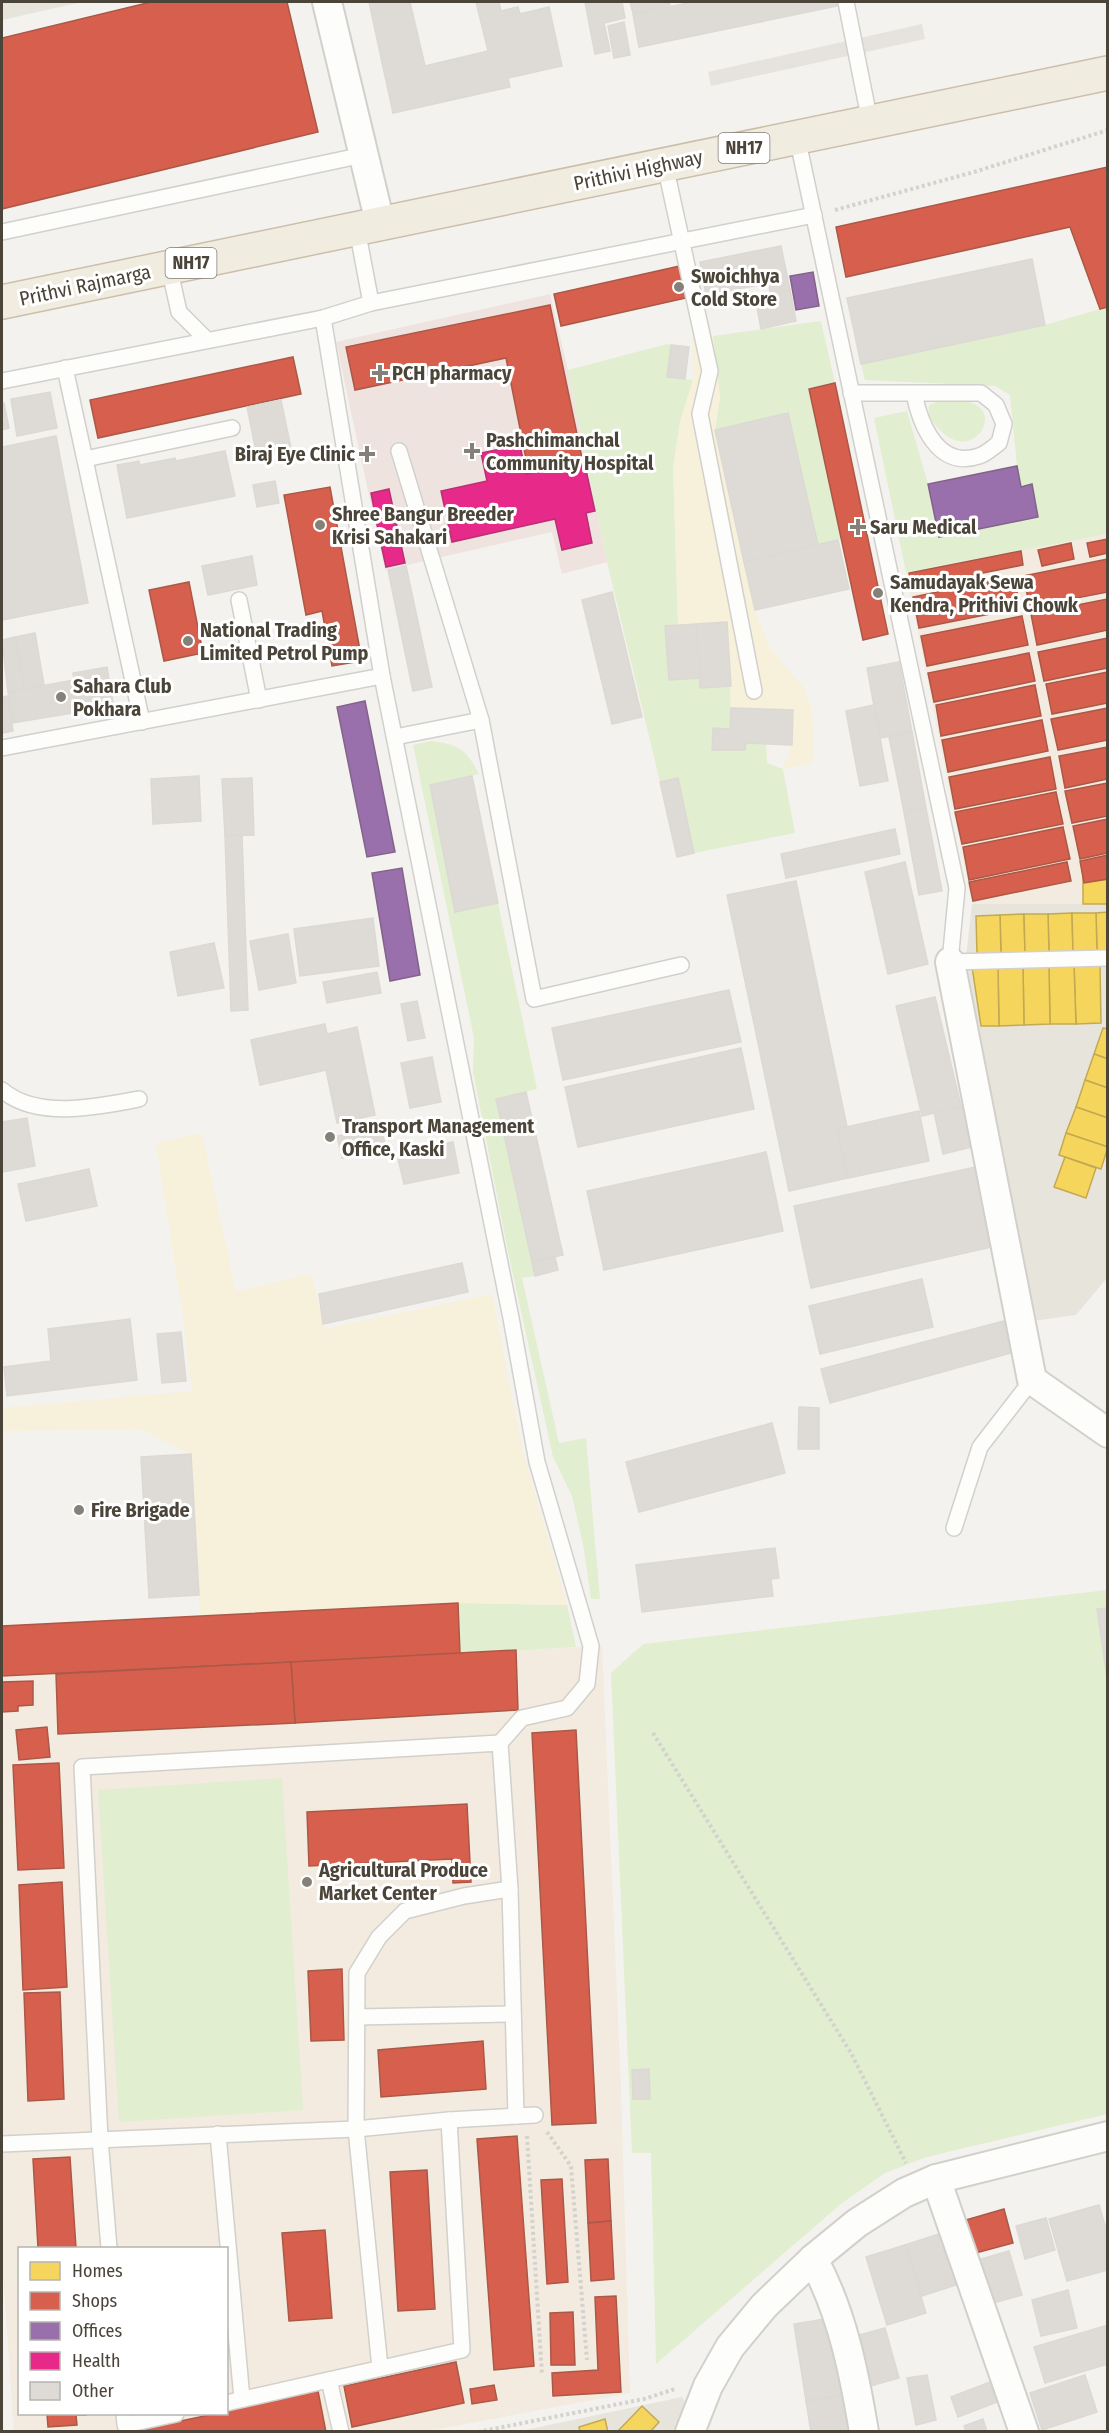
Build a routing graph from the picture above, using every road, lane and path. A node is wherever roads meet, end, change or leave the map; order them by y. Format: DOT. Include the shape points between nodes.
graph roads {
  1 [pos="327,2"];
  2 [pos="846,2"];
  3 [pos="1107,73"];
  4 [pos="870,122"];
  5 [pos="1107,130"];
  6 [pos="797,137"];
  7 [pos="363,155"];
  8 [pos="665,165"];
  9 [pos="814,215"];
  10 [pos="369,226"];
  11 [pos="2,232"];
  12 [pos="681,242"];
  13 [pos="169,267"];
  14 [pos="2,302"];
  15 [pos="371,303"];
  16 [pos="323,318"];
  17 [pos="206,339"];
  18 [pos="65,368"];
  19 [pos="2,381"];
  20 [pos="851,393"];
  21 [pos="914,393"];
  22 [pos="232,428"];
  23 [pos="399,452"];
  24 [pos="85,459"];
  25 [pos="239,600"];
  26 [pos="382,676"];
  27 [pos="754,691"];
  28 [pos="259,699"];
  29 [pos="481,720"];
  30 [pos="142,722"];
  31 [pos="395,737"];
  32 [pos="2,748"];
  33 [pos="1107,958"];
  34 [pos="950,962"];
  35 [pos="681,965"];
  36 [pos="2,1090"];
  37 [pos="139,1099"];
  38 [pos="1032,1380"];
  39 [pos="1107,1433"];
  40 [pos="954,1528"];
  41 [pos="653,1733"];
  42 [pos="500,1743"];
  43 [pos="510,1889"];
  44 [pos="513,2014"];
  45 [pos="357,2017"];
  46 [pos="526,2116"];
  47 [pos="449,2120"];
  48 [pos="356,2129"];
  49 [pos="218,2134"];
  50 [pos="1107,2136"];
  51 [pos="100,2139"];
  52 [pos="2,2144"];
  53 [pos="928,2183"];
  54 [pos="110,2247"];
  55 [pos="813,2259"];
  56 [pos="587,2360"];
  57 [pos="380,2368"];
  58 [pos="542,2375"];
  59 [pos="329,2380"];
  60 [pos="708,2386"];
  61 [pos="242,2399"];
  62 [pos="228,2402"];
  63 [pos="124,2415"];
  64 [pos="171,2415"];
  65 [pos="341,2432"];
  66 [pos="478,2432"];
  67 [pos="690,2432"];
  68 [pos="864,2432"];
  69 [pos="1024,2432"];
  1 -- 7 [label="street"];
  2 -- 4 [label="lane"];
  3 -- 4 [label="highway, Prithivi Highway / NH17"];
  4 -- 6 [label="highway, Prithivi Highway / NH17"];
  5 -- 9 [label="path" via="974,172"];
  6 -- 8 [label="highway, Prithivi Highway / NH17"];
  6 -- 9 [label="lane"];
  7 -- 10 [label="street"];
  7 -- 11 [label="lane"];
  8 -- 10 [label="highway, Prithivi Highway / NH17"];
  8 -- 12 [label="lane"];
  9 -- 12 [label="lane"];
  9 -- 20 [label="lane"];
  10 -- 13 [label="highway, Prithvi Rajmarga / NH17"];
  10 -- 15 [label="lane"];
  12 -- 15 [label="lane"];
  12 -- 27 [label="lane" via="710,370 700,414"];
  13 -- 14 [label="highway, Prithvi Rajmarga / NH17"];
  13 -- 17 [label="lane" via="178,312"];
  15 -- 16 [label="lane"];
  16 -- 17 [label="lane"];
  16 -- 26 [label="lane"];
  17 -- 18 [label="lane"];
  18 -- 19 [label="lane"];
  18 -- 24 [label="lane"];
  20 -- 21 [label="lane"];
  20 -- 34 [label="lane" via="957,888"];
  21 -- 21 [label="lane" via="981,393 996,405 1004,424 999,443 981,456 960,459 941,450 926,433"];
  22 -- 24 [label="lane"];
  23 -- 29 [label="lane"];
  24 -- 30 [label="lane"];
  25 -- 28 [label="lane"];
  26 -- 28 [label="lane"];
  26 -- 31 [label="lane"];
  28 -- 30 [label="lane"];
  29 -- 31 [label="lane"];
  29 -- 35 [label="lane" via="534,999"];
  30 -- 32 [label="lane"];
  31 -- 42 [label="lane" via="537,1462 591,1646 587,1684 567,1708 522,1718"];
  33 -- 34 [label="lane"];
  34 -- 38 [label="street"];
  36 -- 37 [label="lane" via="12,1098 38,1106 88,1109"];
  38 -- 39 [label="street"];
  38 -- 40 [label="lane" via="980,1447"];
  41 -- 53 [label="path"];
  42 -- 43 [label="lane"];
  42 -- 51 [label="lane" via="82,1767"];
  43 -- 44 [label="lane"];
  43 -- 45 [label="lane" via="405,1911 378,1937 357,1973"];
  44 -- 45 [label="lane"];
  44 -- 46 [label="lane"];
  45 -- 48 [label="lane"];
  46 -- 47 [label="lane"];
  46 -- 56 [label="path" via="571,2166"];
  46 -- 58 [label="path"];
  47 -- 48 [label="lane"];
  47 -- 57 [label="lane" via="462,2350"];
  48 -- 49 [label="lane"];
  48 -- 57 [label="lane"];
  49 -- 51 [label="lane"];
  49 -- 61 [label="lane"];
  50 -- 53 [label="street"];
  51 -- 52 [label="lane"];
  51 -- 54 [label="lane"];
  53 -- 55 [label="street" via="904,2193 857,2223"];
  53 -- 69 [label="street"];
  55 -- 60 [label="street" via="764,2306 730,2347"];
  55 -- 68 [label="street" via="827,2284 847,2343"];
  57 -- 59 [label="lane"];
  59 -- 61 [label="lane"];
  59 -- 65 [label="lane"];
  60 -- 66 [label="path" via="695,2383 644,2399"];
  60 -- 67 [label="street"];
  61 -- 62 [label="lane"];
  63 -- 64 [label="lane" via="125,2425"];
}
